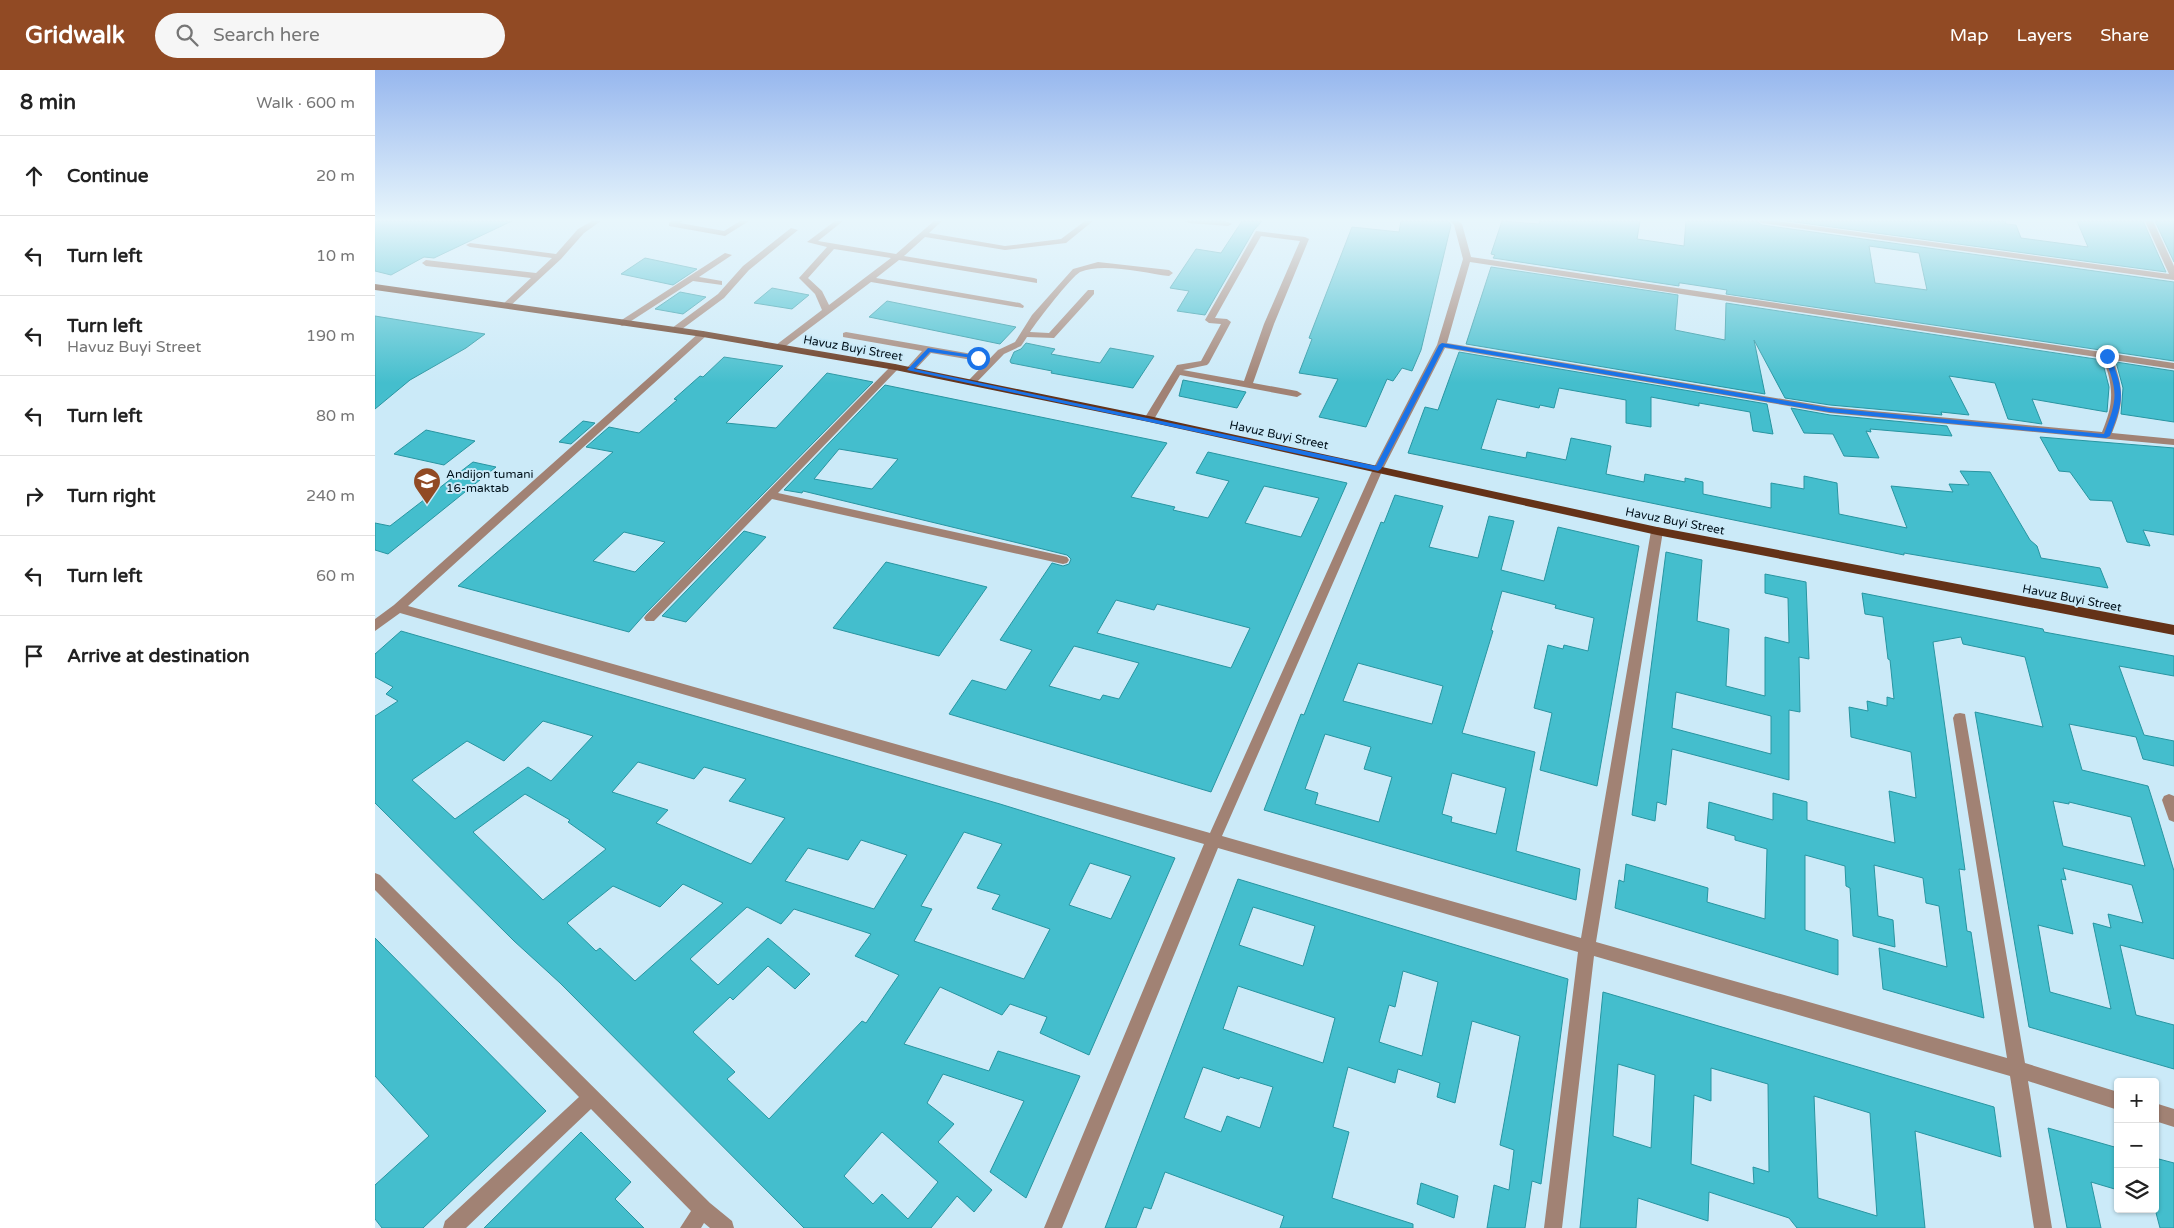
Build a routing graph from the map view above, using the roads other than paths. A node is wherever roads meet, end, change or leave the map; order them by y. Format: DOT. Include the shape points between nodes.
graph roads {
  1 [pos="530,275"];
  2 [pos="699,275"];
  3 [pos="740,275"];
  4 [pos="806,275"];
  5 [pos="874,275"];
  6 [pos="1000,275"];
  7 [pos="1073,275"];
  8 [pos="1235,275"];
  9 [pos="1290,275"];
  10 [pos="1462,275"];
  11 [pos="1573,275"];
  12 [pos="538,276"];
  13 [pos="693,279"];
  14 [pos="869,279"];
  15 [pos="1034,281"];
  16 [pos="719,283"];
  17 [pos="375,287"];
  18 [pos="1091,292"];
  19 [pos="505,306"];
  20 [pos="1020,306"];
  21 [pos="827,311"];
  22 [pos="622,323"];
  23 [pos="675,330"];
  24 [pos="703,334"];
  25 [pos="1025,334"];
  26 [pos="845,335"];
  27 [pos="1442,345"];
  28 [pos="779,348"];
  29 [pos="928,350"];
  30 [pos="2107,356"];
  31 [pos="978,358"];
  32 [pos="2174,366"];
  33 [pos="895,368"];
  34 [pos="910,370"];
  35 [pos="1177,372"];
  36 [pos="971,383"];
  37 [pos="1248,385"];
  38 [pos="1297,394"];
  39 [pos="1149,419"];
  40 [pos="2106,436"];
  41 [pos="2174,442"];
  42 [pos="1378,469"];
  43 [pos="770,495"];
  44 [pos="1657,531"];
  45 [pos="1063,560"];
  46 [pos="398,608"];
  47 [pos="649,618"];
  48 [pos="375,626"];
  49 [pos="2174,630"];
  50 [pos="1960,718"];
  51 [pos="2169,800"];
  52 [pos="2174,816"];
  53 [pos="1214,840"];
  54 [pos="375,880"];
  55 [pos="1587,946"];
  56 [pos="2019,1070"];
  57 [pos="591,1097"];
  58 [pos="2114,1099"];
  59 [pos="2159,1113"];
  60 [pos="2174,1118"];
  61 [pos="703,1210"];
  62 [pos="452,1228"];
  63 [pos="689,1228"];
  64 [pos="725,1228"];
  65 [pos="1053,1228"];
  66 [pos="1553,1228"];
  67 [pos="2043,1228"];
  1 -- 12 [label="street"];
  2 -- 13 [label="street"];
  3 -- 23 [label="street" via="721,296"];
  4 -- 21 [label="street" via="803,278 819,293"];
  5 -- 14 [label="street"];
  6 -- 15 [label="street"];
  7 -- 25 [label="street"];
  8 -- 35 [label="street" via="1209,320 1227,322 1204,363 1180,367"];
  9 -- 37 [label="street"];
  10 -- 27 [label="street"];
  11 -- 30 [label="street"];
  12 -- 19 [label="street"];
  13 -- 16 [label="street"];
  13 -- 22 [label="street"];
  14 -- 20 [label="street"];
  14 -- 21 [label="street"];
  17 -- 19 [label="main road, Havuz Buyi Street"];
  18 -- 25 [label="street" via="1051,336"];
  19 -- 22 [label="main road, Havuz Buyi Street"];
  21 -- 28 [label="street"];
  22 -- 23 [label="main road, Havuz Buyi Street"];
  23 -- 24 [label="main road, Havuz Buyi Street"];
  24 -- 28 [label="main road, Havuz Buyi Street"];
  24 -- 46 [label="street"];
  25 -- 36 [label="street" via="1018,344 1001,352"];
  26 -- 29 [label="street"];
  27 -- 40 [label="street" via="1829,410"];
  27 -- 42 [label="street"];
  28 -- 33 [label="main road, Havuz Buyi Street"];
  29 -- 31 [label="street"];
  29 -- 34 [label="street"];
  30 -- 32 [label="street"];
  30 -- 40 [label="street" via="2118,384 2117,408"];
  33 -- 34 [label="main road, Havuz Buyi Street"];
  33 -- 43 [label="street"];
  34 -- 36 [label="main road, Havuz Buyi Street"];
  35 -- 37 [label="street"];
  35 -- 39 [label="street"];
  36 -- 39 [label="main road, Havuz Buyi Street"];
  37 -- 38 [label="street"];
  39 -- 42 [label="main road, Havuz Buyi Street"];
  40 -- 41 [label="street"];
  42 -- 44 [label="main road, Havuz Buyi Street"];
  42 -- 53 [label="street"];
  43 -- 45 [label="street"];
  43 -- 47 [label="street"];
  44 -- 49 [label="main road, Havuz Buyi Street"];
  44 -- 55 [label="street"];
  46 -- 48 [label="street"];
  46 -- 53 [label="street"];
  50 -- 56 [label="street"];
  51 -- 52 [label="street"];
  53 -- 55 [label="street"];
  53 -- 65 [label="street"];
  54 -- 57 [label="street"];
  55 -- 56 [label="street"];
  55 -- 66 [label="street"];
  56 -- 58 [label="street"];
  56 -- 67 [label="street"];
  57 -- 61 [label="street"];
  57 -- 62 [label="street"];
  59 -- 60 [label="street"];
  61 -- 63 [label="street"];
  61 -- 64 [label="street"];
}
